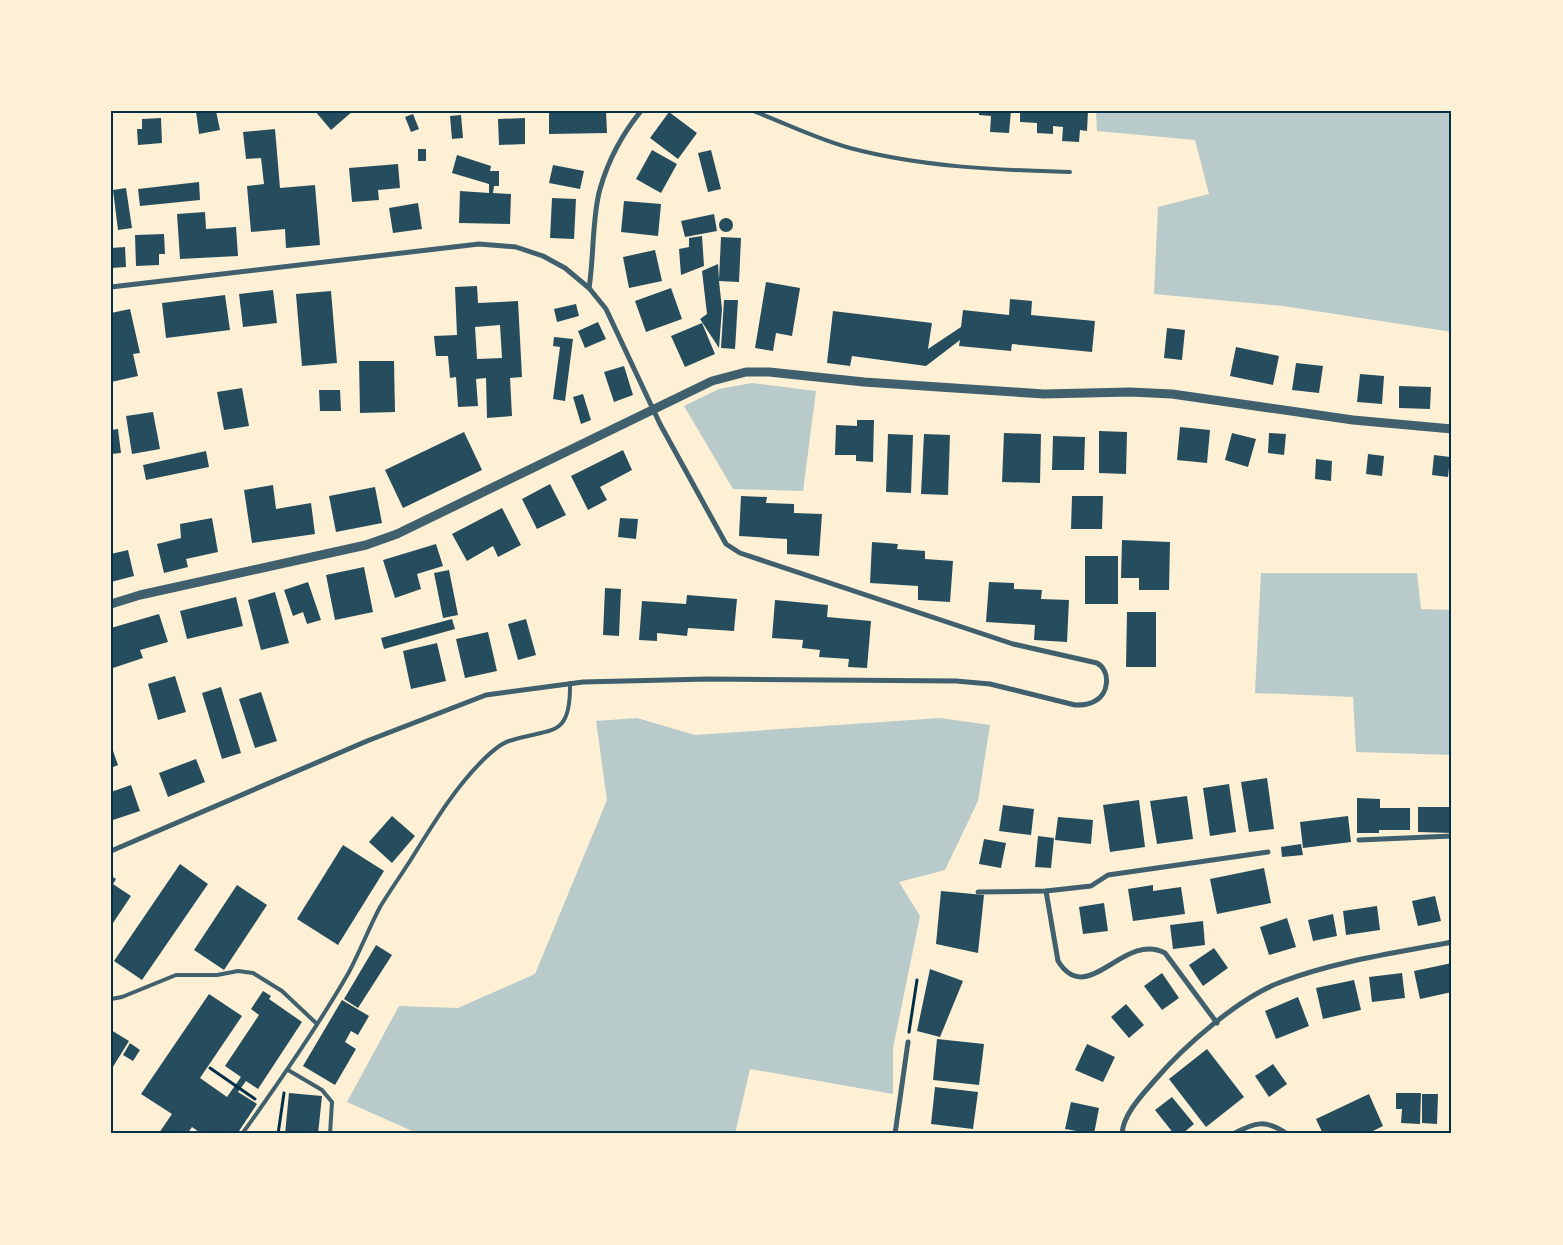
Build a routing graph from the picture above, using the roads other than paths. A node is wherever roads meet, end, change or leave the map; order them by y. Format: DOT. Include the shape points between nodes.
graph roads {
  1 [pos="641,111"];
  2 [pos="753,111"];
  3 [pos="1070,172"];
  4 [pos="111,287"];
  5 [pos="590,288"];
  6 [pos="654,410"];
  7 [pos="1452,429"];
  8 [pos="111,604"];
  9 [pos="570,683"];
  10 [pos="1452,836"];
  11 [pos="1359,840"];
  12 [pos="111,852"];
  13 [pos="1268,852"];
  14 [pos="1046,891"];
  15 [pos="978,892"];
  16 [pos="1452,942"];
  17 [pos="111,999"];
  18 [pos="1217,1023"];
  19 [pos="317,1024"];
  20 [pos="908,1042"];
  21 [pos="288,1070"];
  22 [pos="242,1134"];
  23 [pos="330,1134"];
  24 [pos="895,1134"];
  25 [pos="1122,1134"];
  26 [pos="1233,1134"];
  27 [pos="1287,1134"];
  1 -- 5 [label="street" via="630,125 600,189"];
  2 -- 3 [label="lane" via="849,148 919,163"];
  4 -- 5 [label="street" via="479,244 516,247 543,256"];
  5 -- 6 [label="street" via="606,309"];
  6 -- 7 [label="street" via="712,381 746,372 769,372 1044,394 1172,394 1354,420"];
  6 -- 8 [label="street" via="424,522 366,545"];
  6 -- 9 [label="street" via="720,535 740,554 1013,644 1097,663 1105,671 1105,689 1094,702 1075,705 990,684 956,681 708,679"];
  9 -- 12 [label="street" via="486,695 367,741"];
  9 -- 19 [label="lane" via="570,701 563,722 553,731 508,741 496,748 450,798 381,906 349,971"];
  10 -- 11 [label="street"];
  13 -- 14 [label="street" via="1108,875 1092,886"];
  14 -- 15 [label="street"];
  14 -- 18 [label="street" via="1058,961 1064,971 1080,978 1092,976 1134,951 1155,948 1164,953"];
  16 -- 18 [label="street" via="1332,965 1279,982"];
  17 -- 19 [label="lane" via="176,975 238,971 253,973 282,992"];
  18 -- 25 [label="street" via="1174,1058 1128,1115"];
  19 -- 21 [label="lane"];
  20 -- 24 [label="street"];
  21 -- 22 [label="lane"];
  21 -- 23 [label="lane" via="322,1090 332,1102"];
  26 -- 27 [label="street" via="1262,1123 1276,1125"];
}
